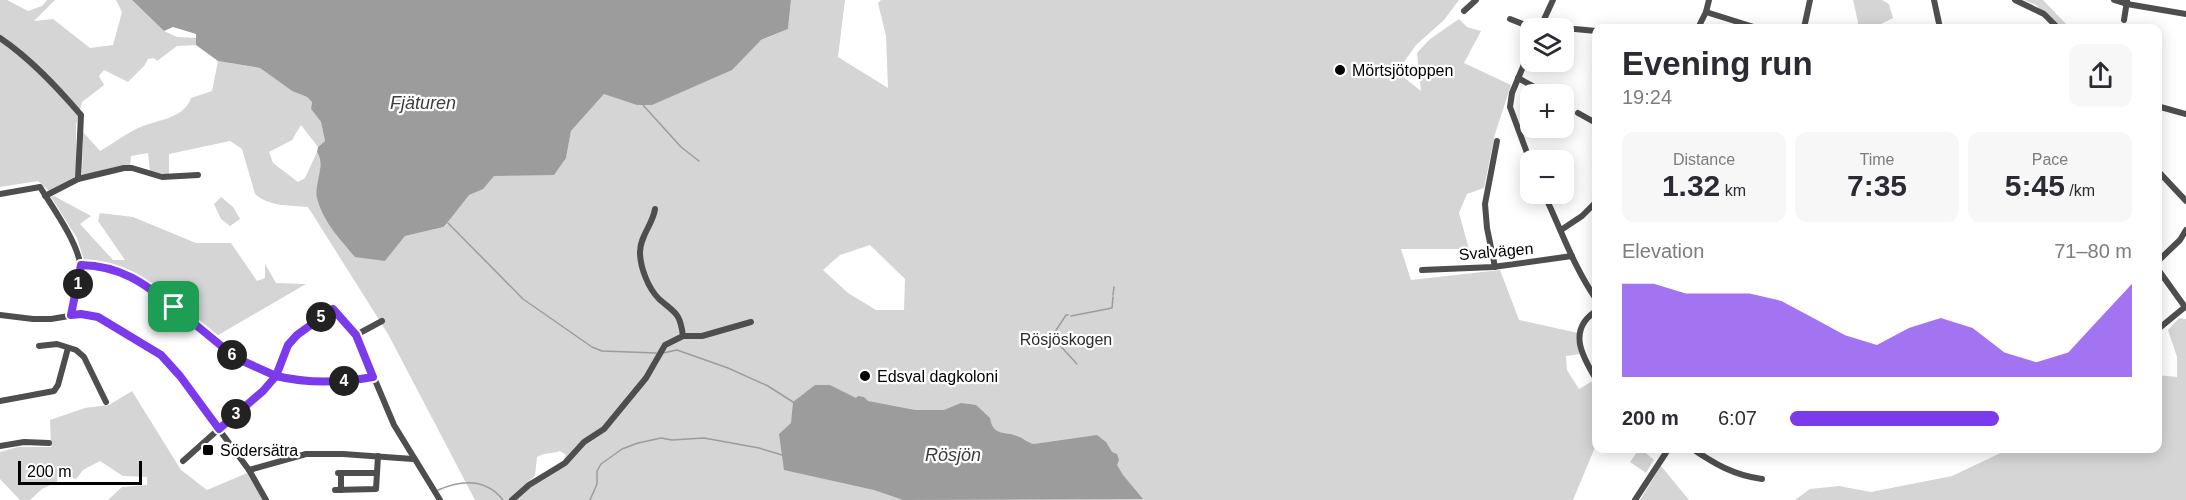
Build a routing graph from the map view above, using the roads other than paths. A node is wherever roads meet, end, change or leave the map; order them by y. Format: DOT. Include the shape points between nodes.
graph roads {
  1 [pos="1476,0"];
  2 [pos="1553,0"];
  3 [pos="1708,0"];
  4 [pos="1810,0"];
  5 [pos="1934,0"];
  6 [pos="2015,0"];
  7 [pos="2114,0"];
  8 [pos="2127,2"];
  9 [pos="1464,11"];
  10 [pos="1706,12"];
  11 [pos="2186,14"];
  12 [pos="1545,18"];
  13 [pos="1510,19"];
  14 [pos="2124,20"];
  15 [pos="1520,23"];
  16 [pos="1700,24"];
  17 [pos="1744,24"];
  18 [pos="1805,24"];
  19 [pos="1939,24"];
  20 [pos="2054,24"];
  21 [pos="1575,29"];
  22 [pos="1592,31"];
  23 [pos="0,38"];
  24 [pos="1521,72"];
  25 [pos="1518,78"];
  26 [pos="1529,84"];
  27 [pos="2162,107"];
  28 [pos="1578,113"];
  29 [pos="2186,114"];
  30 [pos="1592,121"];
  31 [pos="1497,141"];
  32 [pos="1526,150"];
  33 [pos="198,175"];
  34 [pos="2162,175"];
  35 [pos="78,179"];
  36 [pos="0,194"];
  37 [pos="45,196"];
  38 [pos="2186,201"];
  39 [pos="1549,204"];
  40 [pos="1592,206"];
  41 [pos="655,208"];
  42 [pos="1561,230"];
  43 [pos="2186,230"];
  44 [pos="1572,256"];
  45 [pos="2162,257"];
  46 [pos="81,265"];
  47 [pos="1495,267"];
  48 [pos="1422,270"];
  49 [pos="2162,275"];
  50 [pos="1592,293"];
  51 [pos="2186,307"];
  52 [pos="1592,314"];
  53 [pos="0,315"];
  54 [pos="71,315"];
  55 [pos="382,321"];
  56 [pos="751,322"];
  57 [pos="2162,326"];
  58 [pos="356,335"];
  59 [pos="683,336"];
  60 [pos="39,346"];
  61 [pos="68,348"];
  62 [pos="1592,373"];
  63 [pos="276,376"];
  64 [pos="373,377"];
  65 [pos="0,400"];
  66 [pos="106,402"];
  67 [pos="219,429"];
  68 [pos="50,443"];
  69 [pos="0,446"];
  70 [pos="1666,453"];
  71 [pos="1698,453"];
  72 [pos="378,456"];
  73 [pos="413,459"];
  74 [pos="183,461"];
  75 [pos="249,470"];
  76 [pos="377,473"];
  77 [pos="1762,479"];
  78 [pos="266,500"];
  79 [pos="440,500"];
  80 [pos="512,500"];
  81 [pos="1635,500"];
  1 -- 9 [label="street"];
  2 -- 12 [label="street"];
  3 -- 10 [label="street"];
  4 -- 18 [label="street"];
  5 -- 19 [label="street"];
  6 -- 20 [label="street" via="2044,14"];
  7 -- 8 [label="street"];
  8 -- 11 [label="street"];
  8 -- 14 [label="street"];
  10 -- 16 [label="street"];
  10 -- 17 [label="street"];
  13 -- 15 [label="street"];
  21 -- 22 [label="street"];
  23 -- 35 [label="street" via="54,84 81,115"];
  24 -- 25 [label="street"];
  25 -- 26 [label="street"];
  25 -- 32 [label="street" via="1510,106"];
  27 -- 29 [label="street"];
  28 -- 30 [label="street"];
  31 -- 47 [label="street" via="1485,204"];
  33 -- 35 [label="street" via="162,177 124,168"];
  34 -- 38 [label="street"];
  35 -- 37 [label="street"];
  36 -- 37 [label="street" via="40,187"];
  37 -- 46 [label="street" via="73,243"];
  39 -- 42 [label="street"];
  40 -- 42 [label="street"];
  41 -- 59 [label="street" via="641,244 643,268 658,297 675,310"];
  42 -- 44 [label="street"];
  43 -- 45 [label="street"];
  44 -- 47 [label="street, Svalvägen"];
  44 -- 50 [label="street"];
  46 -- 54 [label="street"];
  46 -- 63 [label="street" via="102,266 130,276 236,358"];
  47 -- 48 [label="street, Svalvägen"];
  49 -- 51 [label="street"];
  51 -- 57 [label="street"];
  52 -- 62 [label="street" via="1581,326 1579,343"];
  53 -- 54 [label="street" via="33,319"];
  54 -- 67 [label="street" via="98,317 161,355"];
  55 -- 58 [label="street"];
  56 -- 59 [label="street" via="702,336"];
  58 -- 63 [label="street" via="333,309 288,345"];
  58 -- 64 [label="street"];
  59 -- 80 [label="street" via="662,347 645,378 604,429 584,442 565,463 528,485"];
  60 -- 61 [label="street" via="57,344"];
  61 -- 65 [label="street" via="54,392"];
  61 -- 66 [label="street" via="84,357"];
  63 -- 64 [label="street" via="320,383"];
  63 -- 67 [label="street"];
  64 -- 73 [label="street"];
  67 -- 74 [label="street"];
  67 -- 75 [label="street"];
  68 -- 69 [label="street"];
  70 -- 81 [label="street"];
  71 -- 77 [label="street" via="1741,477"];
  72 -- 73 [label="street"];
  72 -- 75 [label="street" via="306,454"];
  72 -- 76 [label="street"];
  73 -- 79 [label="street"];
  75 -- 78 [label="street"];
  76 -- 76 [label="street" via="376,489 338,490 339,473"];
}
